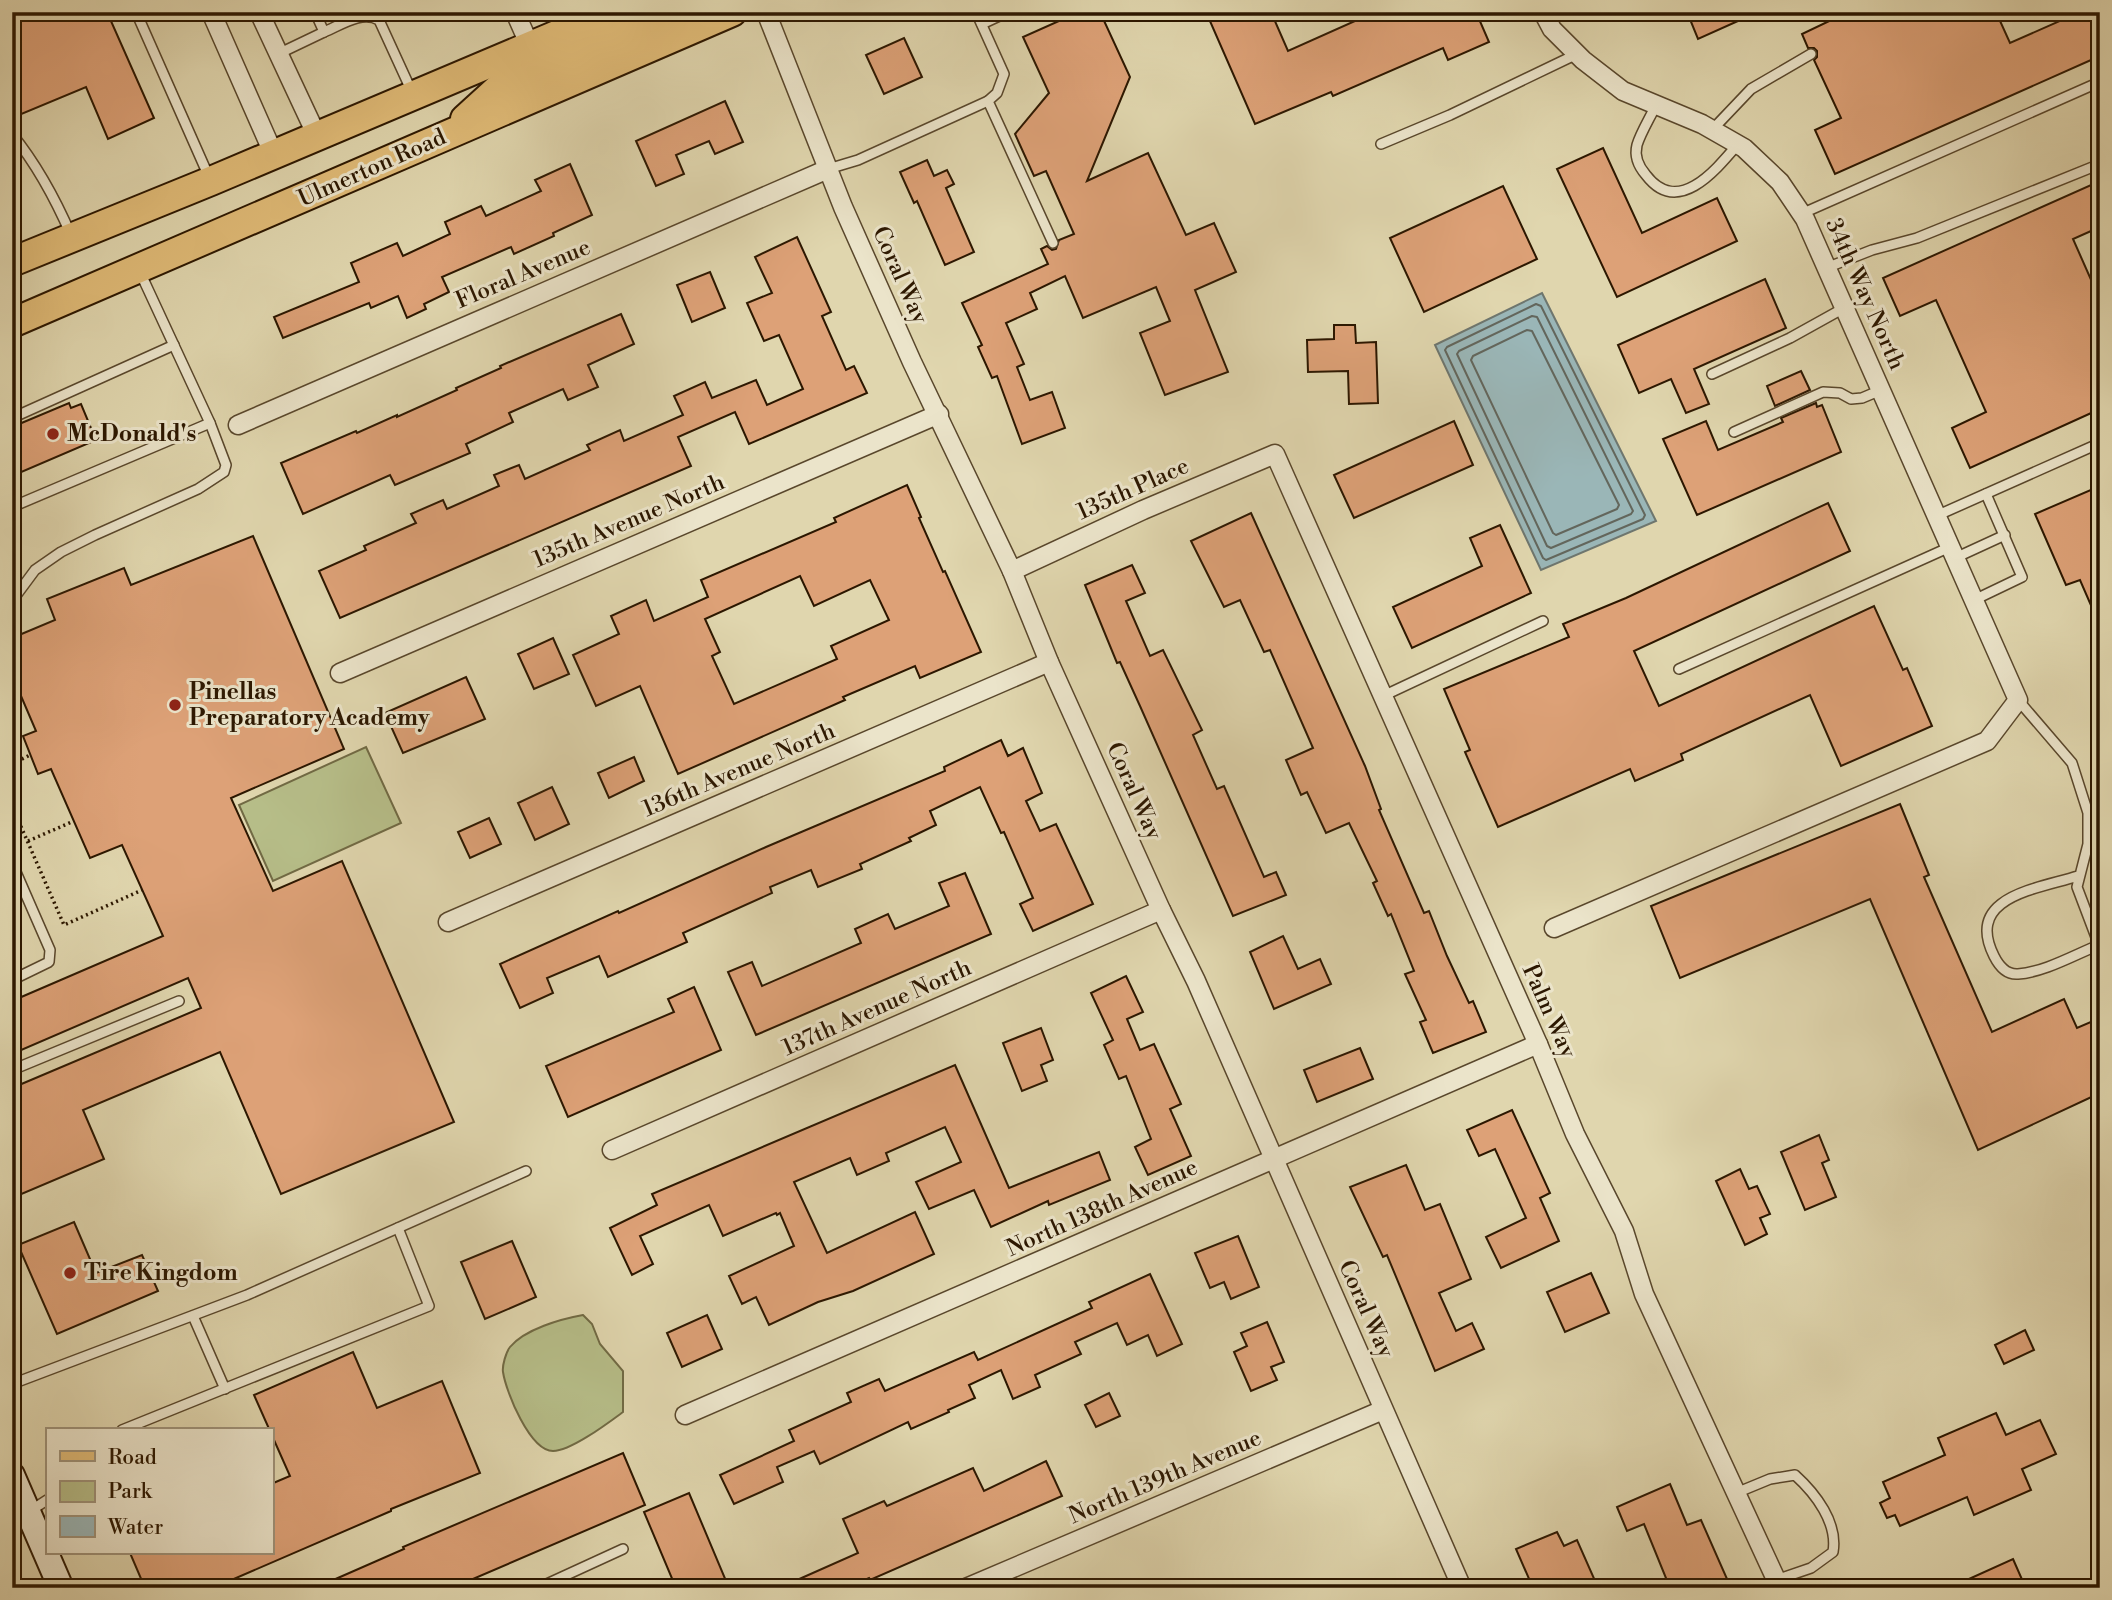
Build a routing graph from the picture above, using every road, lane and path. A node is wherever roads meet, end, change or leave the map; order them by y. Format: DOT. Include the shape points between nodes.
graph roads {
  1 [pos="136,12"];
  2 [pos="211,12"];
  3 [pos="259,12"];
  4 [pos="315,12"];
  5 [pos="515,12"];
  6 [pos="611,12"];
  7 [pos="672,12"];
  8 [pos="732,12"];
  9 [pos="766,12"];
  10 [pos="976,12"];
  11 [pos="1008,12"];
  12 [pos="1543,12"];
  13 [pos="982,24"];
  14 [pos="324,32"];
  15 [pos="530,46"];
  16 [pos="278,54"];
  17 [pos="1577,54"];
  18 [pos="1811,54"];
  19 [pos="2095,84"];
  20 [pos="414,96"];
  21 [pos="988,101"];
  22 [pos="1656,105"];
  23 [pos="1713,130"];
  24 [pos="12,134"];
  25 [pos="447,135"];
  26 [pos="317,136"];
  27 [pos="1381,144"];
  28 [pos="1738,144"];
  29 [pos="274,155"];
  30 [pos="2100,164"];
  31 [pos="828,169"];
  32 [pos="211,181"];
  33 [pos="1801,214"];
  34 [pos="72,237"];
  35 [pos="1052,243"];
  36 [pos="12,262"];
  37 [pos="139,268"];
  38 [pos="1826,268"];
  39 [pos="1844,308"];
  40 [pos="12,323"];
  41 [pos="174,345"];
  42 [pos="1712,374"];
  43 [pos="1881,390"];
  44 [pos="939,414"];
  45 [pos="12,418"];
  46 [pos="209,423"];
  47 [pos="238,425"];
  48 [pos="1734,432"];
  49 [pos="2100,443"];
  50 [pos="1275,454"];
  51 [pos="1986,494"];
  52 [pos="12,507"];
  53 [pos="1936,516"];
  54 [pos="2005,535"];
  55 [pos="1952,552"];
  56 [pos="1012,571"];
  57 [pos="1974,600"];
  58 [pos="12,601"];
  59 [pos="1544,621"];
  60 [pos="1049,662"];
  61 [pos="1679,669"];
  62 [pos="340,673"];
  63 [pos="1383,696"];
  64 [pos="2018,700"];
  65 [pos="30,755"];
  66 [pos="12,764"];
  67 [pos="12,806"];
  68 [pos="74,821"];
  69 [pos="28,841"];
  70 [pos="12,863"];
  71 [pos="2078,876"];
  72 [pos="142,890"];
  73 [pos="1161,910"];
  74 [pos="449,922"];
  75 [pos="1554,928"];
  76 [pos="12,980"];
  77 [pos="179,1001"];
  78 [pos="1538,1044"];
  79 [pos="12,1070"];
  80 [pos="612,1150"];
  81 [pos="1275,1159"];
  82 [pos="526,1171"];
  83 [pos="398,1228"];
  84 [pos="12,1309"];
  85 [pos="192,1316"];
  86 [pos="12,1323"];
  87 [pos="12,1384"];
  88 [pos="225,1389"];
  89 [pos="1383,1410"];
  90 [pos="685,1415"];
  91 [pos="127,1428"];
  92 [pos="12,1475"];
  93 [pos="1737,1493"];
  94 [pos="38,1506"];
  95 [pos="46,1535"];
  96 [pos="624,1549"];
  97 [pos="51,1554"];
  98 [pos="1778,1584"];
  99 [pos="61,1588"];
  100 [pos="538,1588"];
  101 [pos="966,1588"];
  102 [pos="1462,1588"];
  1 -- 32 [label="lane"];
  2 -- 29 [label="street"];
  3 -- 16 [label="street"];
  4 -- 14 [label="lane"];
  5 -- 15 [label="street"];
  6 -- 15 [label="main road"];
  7 -- 25 [label="main road" via="499,88"];
  8 -- 25 [label="main road, Ulmerton Road"];
  9 -- 31 [label="street, Coral Way"];
  10 -- 13 [label="lane"];
  11 -- 13 [label="lane"];
  12 -- 17 [label="street, 34th Way North" via="1552,29"];
  13 -- 21 [label="lane" via="1004,74 997,93"];
  14 -- 16 [label="lane"];
  14 -- 20 [label="lane" via="363,16 379,20"];
  15 -- 20 [label="main road"];
  16 -- 26 [label="street"];
  17 -- 22 [label="street, 34th Way North" via="1623,91"];
  17 -- 27 [label="lane"];
  18 -- 23 [label="lane" via="1751,89"];
  19 -- 33 [label="lane"];
  20 -- 26 [label="main road"];
  21 -- 31 [label="lane"];
  21 -- 35 [label="lane"];
  22 -- 23 [label="street, 34th Way North"];
  22 -- 28 [label="lane" via="1637,144 1636,157 1648,179 1659,187 1671,192 1700,183"];
  23 -- 28 [label="street, 34th Way North"];
  24 -- 34 [label="lane" via="55,197"];
  25 -- 37 [label="main road, Ulmerton Road"];
  26 -- 29 [label="main road"];
  28 -- 33 [label="street, 34th Way North" via="1780,182"];
  29 -- 32 [label="main road"];
  30 -- 38 [label="lane" via="1917,239"];
  31 -- 44 [label="street, Coral Way"];
  31 -- 47 [label="street, Floral Avenue"];
  32 -- 34 [label="main road"];
  33 -- 38 [label="street, 34th Way North"];
  34 -- 36 [label="main road"];
  37 -- 40 [label="main road, Ulmerton Road"];
  37 -- 41 [label="lane"];
  38 -- 39 [label="street, 34th Way North"];
  39 -- 42 [label="lane"];
  39 -- 43 [label="street, 34th Way North"];
  41 -- 45 [label="lane"];
  41 -- 46 [label="lane"];
  43 -- 48 [label="lane" via="1850,399 1823,392"];
  43 -- 53 [label="street, 34th Way North"];
  44 -- 56 [label="street, Coral Way"];
  44 -- 62 [label="street, 135th Avenue North"];
  46 -- 52 [label="lane"];
  46 -- 58 [label="lane" via="226,465 224,472 198,489 61,552 35,570"];
  49 -- 51 [label="lane"];
  50 -- 56 [label="street, 135th Place"];
  50 -- 63 [label="street, Palm Way"];
  51 -- 53 [label="lane"];
  51 -- 54 [label="lane"];
  53 -- 55 [label="street, 34th Way North"];
  54 -- 55 [label="lane"];
  54 -- 57 [label="lane" via="2022,578"];
  55 -- 57 [label="street, 34th Way North"];
  55 -- 61 [label="lane"];
  56 -- 60 [label="street, Coral Way"];
  57 -- 64 [label="street, 34th Way North"];
  59 -- 63 [label="lane"];
  60 -- 73 [label="street, Coral Way"];
  60 -- 74 [label="street, 136th Avenue North"];
  63 -- 78 [label="street, Palm Way"];
  64 -- 71 [label="lane" via="2072,763 2088,813 2088,844"];
  64 -- 75 [label="street" via="1987,741"];
  65 -- 66 [label="path"];
  67 -- 69 [label="path"];
  68 -- 69 [label="path"];
  69 -- 72 [label="path" via="64,925"];
  70 -- 76 [label="lane" via="50,950 49,962"];
  71 -- 71 [label="lane" via="2077,887 2099,945 2015,975 2002,969 1992,953 1987,929 1991,911 2004,900"];
  73 -- 80 [label="street, 137th Avenue North"];
  73 -- 81 [label="street, Coral Way"];
  77 -- 79 [label="lane"];
  78 -- 81 [label="street, North 138th Avenue"];
  78 -- 93 [label="street, Palm Way" via="1575,1134 1624,1231 1644,1294"];
  81 -- 89 [label="street, Coral Way"];
  81 -- 90 [label="street, North 138th Avenue"];
  82 -- 83 [label="lane"];
  83 -- 85 [label="lane"];
  83 -- 88 [label="lane" via="429,1306"];
  84 -- 86 [label="lane"];
  85 -- 87 [label="lane"];
  85 -- 88 [label="lane"];
  88 -- 91 [label="lane"];
  89 -- 101 [label="street, North 139th Avenue"];
  89 -- 102 [label="street, Coral Way"];
  92 -- 94 [label="main road"];
  93 -- 98 [label="street, Palm Way"];
  93 -- 98 [label="lane" via="1770,1479 1795,1475 1814,1493 1825,1515 1835,1538 1833,1552 1811,1569"];
  94 -- 95 [label="main road"];
  96 -- 100 [label="lane"];
  97 -- 99 [label="main road"];
}
